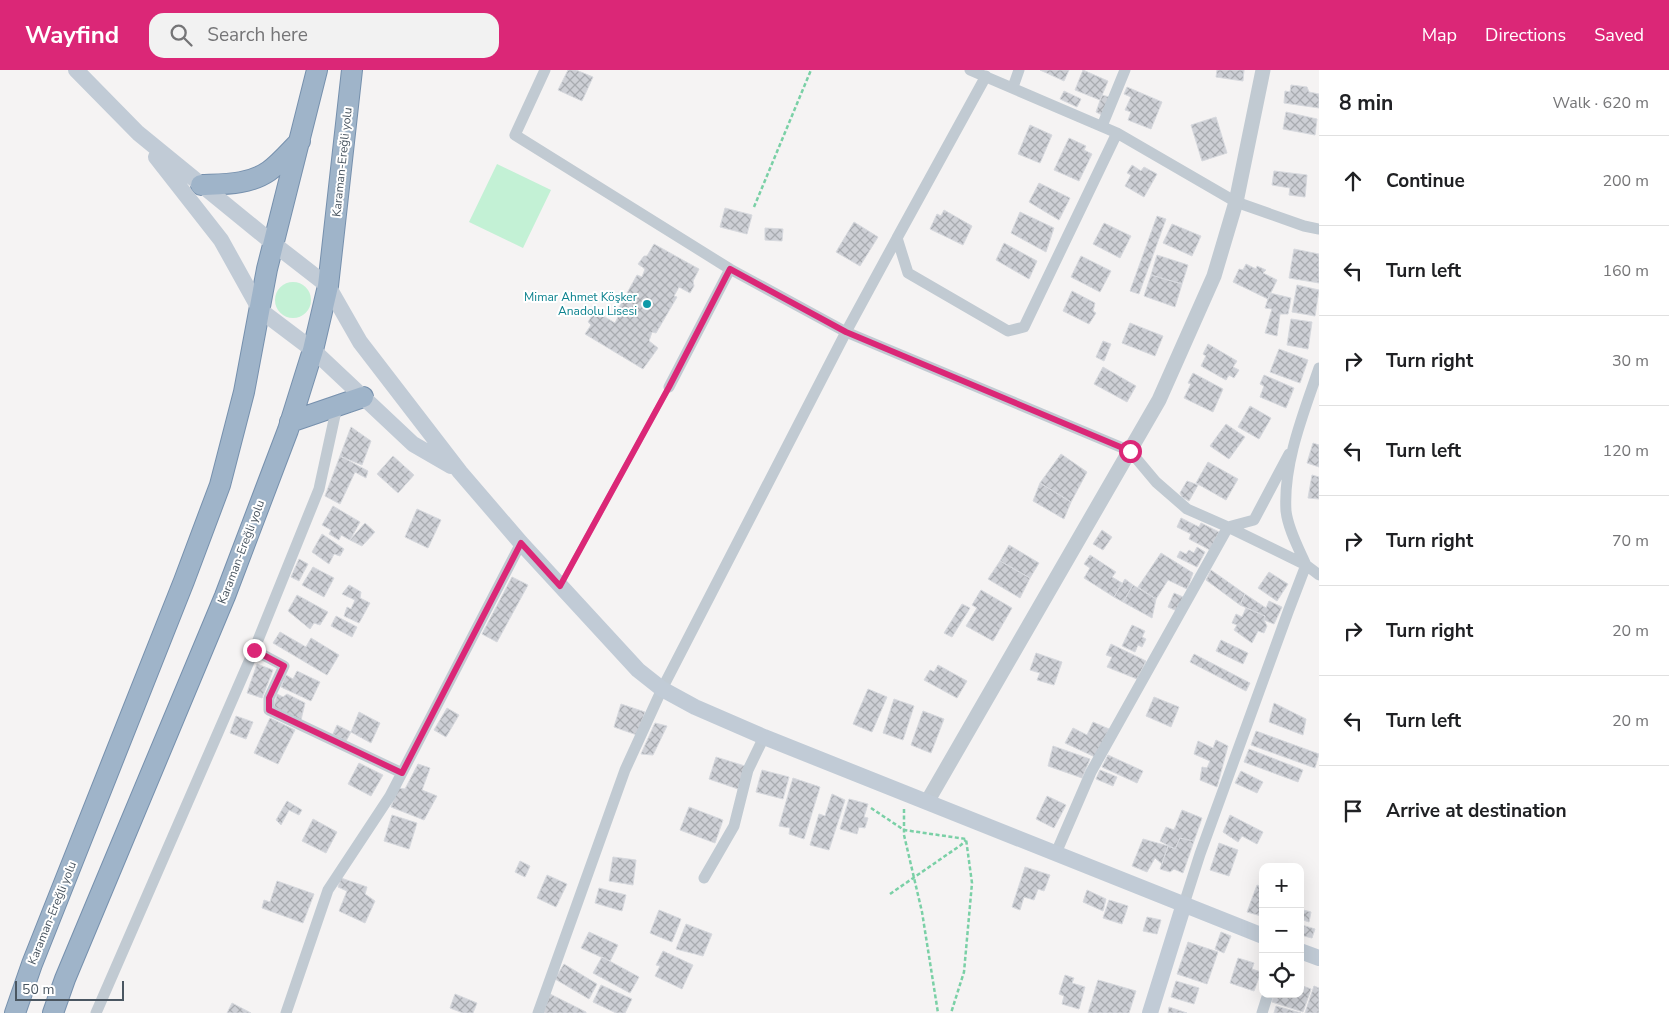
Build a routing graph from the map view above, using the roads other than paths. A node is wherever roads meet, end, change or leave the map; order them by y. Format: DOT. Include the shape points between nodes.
graph roads {
  1 [pos="76,70"];
  2 [pos="317,70"];
  3 [pos="352,70"];
  4 [pos="544,70"];
  5 [pos="970,70"];
  6 [pos="1019,70"];
  7 [pos="1125,70"];
  8 [pos="1263,70"];
  9 [pos="986,76"];
  10 [pos="1013,87"];
  11 [pos="1102,126"];
  12 [pos="138,133"];
  13 [pos="1117,133"];
  14 [pos="300,141"];
  15 [pos="201,185"];
  16 [pos="1236,202"];
  17 [pos="1319,228"];
  18 [pos="897,238"];
  19 [pos="274,244"];
  20 [pos="730,269"];
  21 [pos="328,286"];
  22 [pos="260,310"];
  23 [pos="846,332"];
  24 [pos="314,350"];
  25 [pos="1319,368"];
  26 [pos="669,387"];
  27 [pos="363,397"];
  28 [pos="338,406"];
  29 [pos="290,422"];
  30 [pos="1293,447"];
  31 [pos="1130,451"];
  32 [pos="460,472"];
  33 [pos="1228,527"];
  34 [pos="521,543"];
  35 [pos="1306,565"];
  36 [pos="1319,575"];
  37 [pos="560,586"];
  38 [pos="254,650"];
  39 [pos="662,689"];
  40 [pos="764,737"];
  41 [pos="402,773"];
  42 [pos="928,802"];
  43 [pos="1056,853"];
  44 [pos="704,878"];
  45 [pos="1184,904"];
  46 [pos="1259,934"];
  47 [pos="1304,952"];
  48 [pos="1319,958"];
  49 [pos="1267,998"];
  50 [pos="15,1013"];
  51 [pos="53,1013"];
  52 [pos="96,1013"];
  53 [pos="286,1013"];
  54 [pos="538,1013"];
  55 [pos="1150,1013"];
  56 [pos="1262,1013"];
  1 -- 12 [label="main road"];
  2 -- 14 [label="highway, Karaman-Ereğli yolu"];
  3 -- 21 [label="highway, Karaman-Ereğli yolu"];
  4 -- 20 [label="street" via="515,135"];
  5 -- 9 [label="street"];
  6 -- 10 [label="street"];
  7 -- 11 [label="street"];
  8 -- 16 [label="street"];
  9 -- 10 [label="street"];
  9 -- 18 [label="street"];
  10 -- 11 [label="street"];
  11 -- 13 [label="street"];
  12 -- 15 [label="main road"];
  12 -- 22 [label="main road" via="221,240"];
  13 -- 16 [label="street"];
  13 -- 18 [label="street" via="1024,327 1008,331 908,273"];
  14 -- 15 [label="highway" via="269,171 254,179 233,184"];
  14 -- 19 [label="highway, Karaman-Ereğli yolu"];
  15 -- 19 [label="main road"];
  16 -- 17 [label="street" via="1304,226"];
  16 -- 31 [label="street" via="1214,276 1159,400"];
  18 -- 23 [label="street"];
  19 -- 21 [label="main road"];
  19 -- 22 [label="highway, Karaman-Ereğli yolu"];
  20 -- 23 [label="street"];
  20 -- 26 [label="street"];
  21 -- 24 [label="highway, Karaman-Ereğli yolu"];
  21 -- 32 [label="main road" via="360,342"];
  22 -- 24 [label="main road"];
  22 -- 50 [label="highway, Karaman-Ereğli yolu" via="244,392 220,485"];
  23 -- 31 [label="street"];
  23 -- 39 [label="street"];
  24 -- 27 [label="main road"];
  24 -- 29 [label="highway, Karaman-Ereğli yolu"];
  25 -- 30 [label="street"];
  26 -- 37 [label="lane"];
  27 -- 28 [label="highway"];
  27 -- 32 [label="main road" via="413,444"];
  28 -- 29 [label="highway"];
  28 -- 38 [label="street" via="319,489"];
  29 -- 51 [label="highway, Karaman-Ereğli yolu" via="225,596 68,970"];
  30 -- 33 [label="street" via="1254,520"];
  30 -- 35 [label="street" via="1286,512"];
  31 -- 33 [label="street" via="1156,482 1188,509"];
  31 -- 42 [label="street"];
  32 -- 34 [label="main road"];
  33 -- 35 [label="street"];
  33 -- 43 [label="street" via="1092,772"];
  34 -- 37 [label="main road"];
  34 -- 41 [label="street"];
  35 -- 36 [label="street"];
  35 -- 45 [label="street"];
  37 -- 39 [label="main road" via="638,670"];
  38 -- 41 [label="street" via="284,666 269,698 269,710"];
  38 -- 52 [label="street"];
  39 -- 40 [label="main road"];
  39 -- 54 [label="street" via="625,770"];
  40 -- 42 [label="main road"];
  40 -- 44 [label="street" via="748,770 734,826"];
  41 -- 53 [label="street" via="328,890"];
  42 -- 43 [label="main road"];
  43 -- 45 [label="main road"];
  45 -- 46 [label="main road"];
  45 -- 55 [label="main road"];
  47 -- 48 [label="main road"];
  49 -- 56 [label="street"];
}
